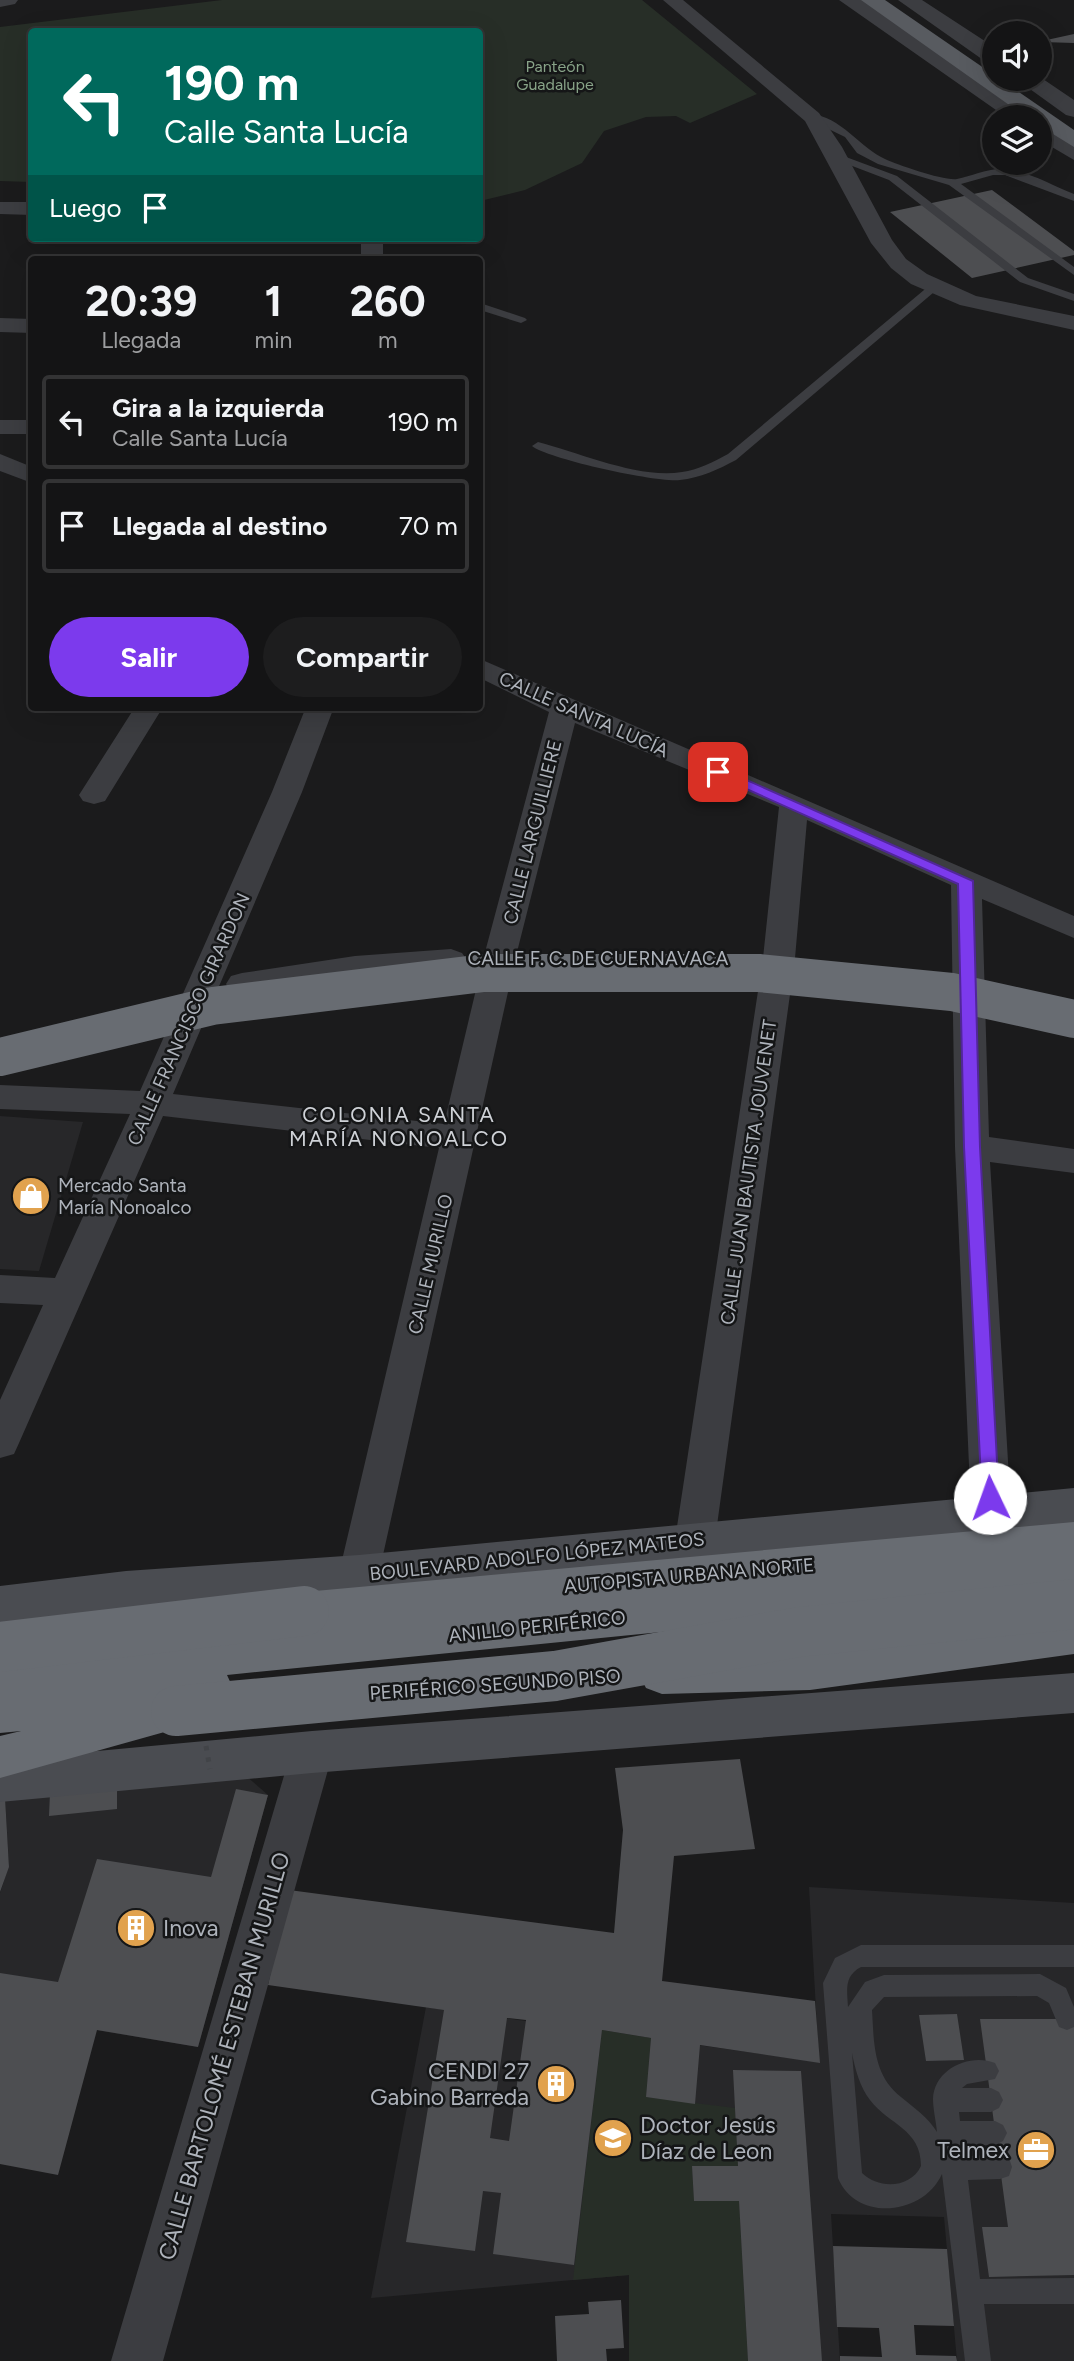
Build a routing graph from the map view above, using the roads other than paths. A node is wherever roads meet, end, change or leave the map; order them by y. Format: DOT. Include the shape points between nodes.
graph roads {
  1 [pos="8,0"];
  2 [pos="671,0"];
  3 [pos="849,0"];
  4 [pos="871,0"];
  5 [pos="889,0"];
  6 [pos="908,0"];
  7 [pos="0,1"];
  8 [pos="982,49"];
  9 [pos="982,65"];
  10 [pos="982,67"];
  11 [pos="1016,91"];
  12 [pos="1023,91"];
  13 [pos="1045,91"];
  14 [pos="1003,105"];
  15 [pos="1074,110"];
  16 [pos="812,117"];
  17 [pos="1074,121"];
  18 [pos="1052,138"];
  19 [pos="1074,140"];
  20 [pos="1074,153"];
  21 [pos="838,157"];
  22 [pos="953,183"];
  23 [pos="1074,198"];
  24 [pos="0,208"];
  25 [pos="28,209"];
  26 [pos="1074,272"];
  27 [pos="934,287"];
  28 [pos="1074,299"];
  29 [pos="483,307"];
  30 [pos="521,320"];
  31 [pos="1074,323"];
  32 [pos="0,326"];
  33 [pos="28,326"];
  34 [pos="0,427"];
  35 [pos="28,427"];
  36 [pos="538,446"];
  37 [pos="1,464"];
  38 [pos="28,474"];
  39 [pos="483,668"];
  40 [pos="564,708"];
  41 [pos="146,711"];
  42 [pos="318,711"];
  43 [pos="94,795"];
  44 [pos="794,803"];
  45 [pos="965,881"];
  46 [pos="1074,928"];
  47 [pos="500,956"];
  48 [pos="779,958"];
  49 [pos="968,978"];
  50 [pos="202,991"];
  51 [pos="1074,1001"];
  52 [pos="1074,1019"];
  53 [pos="0,1040"];
  54 [pos="0,1057"];
  55 [pos="0,1097"];
  56 [pos="150,1103"];
  57 [pos="459,1138"];
  58 [pos="972,1147"];
  59 [pos="1074,1161"];
  60 [pos="0,1290"];
  61 [pos="69,1292"];
  62 [pos="0,1443"];
  63 [pos="1074,1506"];
  64 [pos="991,1511"];
  65 [pos="1074,1540"];
  66 [pos="695,1541"];
  67 [pos="359,1573"];
  68 [pos="1074,1573"];
  69 [pos="1074,1604"];
  70 [pos="0,1605"];
  71 [pos="1074,1626"];
  72 [pos="1074,1635"];
  73 [pos="0,1647"];
  74 [pos="555,1676"];
  75 [pos="0,1678"];
  76 [pos="1074,1693"];
  77 [pos="176,1711"];
  78 [pos="0,1713"];
  79 [pos="0,1732"];
  80 [pos="312,1752"];
  81 [pos="0,1757"];
  82 [pos="0,1781"];
  83 [pos="1074,1956"];
  84 [pos="1067,2019"];
  85 [pos="987,2071"];
  86 [pos="945,2100"];
  87 [pos="991,2100"];
  88 [pos="949,2133"];
  89 [pos="995,2133"];
  90 [pos="1000,2167"];
  91 [pos="953,2168"];
  92 [pos="1074,2291"];
  93 [pos="969,2292"];
  94 [pos="137,2361"];
  95 [pos="978,2361"];
  1 -- 7 [label="street"];
  2 -- 16 [label="street"];
  3 -- 14 [label="street"];
  4 -- 10 [label="main road"];
  5 -- 9 [label="main road"];
  6 -- 8 [label="street"];
  11 -- 19 [label="main road"];
  12 -- 17 [label="main road"];
  13 -- 15 [label="street"];
  16 -- 21 [label="street"];
  16 -- 22 [label="lane" via="849,135 869,157"];
  18 -- 20 [label="street"];
  21 -- 27 [label="street" via="896,261"];
  21 -- 28 [label="lane" via="893,177 1024,281"];
  22 -- 23 [label="lane" via="1006,172"];
  22 -- 26 [label="lane"];
  24 -- 25 [label="street"];
  27 -- 31 [label="street"];
  27 -- 36 [label="lane" via="732,457 708,469 673,477"];
  29 -- 30 [label="lane"];
  32 -- 33 [label="street"];
  34 -- 35 [label="street"];
  37 -- 38 [label="street"];
  39 -- 40 [label="street, CALLE SANTA LUCÍA"];
  40 -- 44 [label="street, CALLE SANTA LUCÍA"];
  40 -- 47 [label="street, CALLE LARGUILLIERE"];
  41 -- 43 [label="street"];
  42 -- 50 [label="street, CALLE FRANCISCO GIRARDON"];
  44 -- 45 [label="street, CALLE SANTA LUCÍA"];
  44 -- 48 [label="street, CALLE JUAN BAUTISTA JOUVENET"];
  45 -- 46 [label="street, CALLE SANTA LUCÍA"];
  45 -- 49 [label="street"];
  47 -- 48 [label="street, CALLE F. C. DE CUERNAVACA"];
  47 -- 50 [label="street, CALLE F. C. DE CUERNAVACA" via="355,967"];
  47 -- 57 [label="street, CALLE MURILLO"];
  48 -- 49 [label="street, CALLE F. C. DE CUERNAVACA"];
  48 -- 66 [label="street, CALLE JUAN BAUTISTA JOUVENET"];
  49 -- 51 [label="street, CALLE F. C. DE CUERNAVACA"];
  49 -- 58 [label="street"];
  50 -- 53 [label="street, CALLE F. C. DE CUERNAVACA"];
  50 -- 56 [label="street, CALLE FRANCISCO GIRARDON"];
  52 -- 54 [label="highway, bridge" via="952,992 759,973 484,972 212,1006"];
  55 -- 56 [label="street"];
  56 -- 57 [label="street"];
  56 -- 61 [label="street, CALLE FRANCISCO GIRARDON"];
  57 -- 67 [label="street, CALLE MURILLO"];
  58 -- 59 [label="street"];
  58 -- 64 [label="street"];
  60 -- 61 [label="street"];
  61 -- 62 [label="street, CALLE FRANCISCO GIRARDON"];
  63 -- 64 [label="main road, BOULEVARD ADOLFO LÓPEZ MATEOS"];
  64 -- 66 [label="main road, BOULEVARD ADOLFO LÓPEZ MATEOS"];
  65 -- 73 [label="highway, AUTOPISTA URBANA NORTE, bridge" via="304,1611"];
  66 -- 67 [label="main road, BOULEVARD ADOLFO LÓPEZ MATEOS"];
  67 -- 70 [label="main road, BOULEVARD ADOLFO LÓPEZ MATEOS" via="126,1590"];
  68 -- 75 [label="highway, ANILLO PERIFÉRICO"];
  69 -- 74 [label="highway, bridge" via="799,1632"];
  71 -- 78 [label="highway, ANILLO PERIFÉRICO" via="267,1681"];
  72 -- 74 [label="highway, PERIFÉRICO SEGUNDO PISO, bridge" via="810,1670"];
  74 -- 77 [label="highway, PERIFÉRICO SEGUNDO PISO, bridge"];
  76 -- 80 [label="main road"];
  77 -- 79 [label="highway, PERIFÉRICO SEGUNDO PISO"];
  77 -- 81 [label="highway"];
  80 -- 82 [label="main road"];
  80 -- 94 [label="street, CALLE BARTOLOMÉ ESTEBAN MURILLO"];
  83 -- 84 [label="lane" via="861,1956 847,1960 835,1983 854,2184 872,2195 905,2195 925,2184 934,2164 923,2130 888,2102 868,2073 860,2007 873,1990 897,1985 1040,1985 1058,1996"];
  85 -- 86 [label="lane" via="953,2079"];
  86 -- 87 [label="lane"];
  86 -- 88 [label="lane"];
  88 -- 89 [label="lane"];
  88 -- 91 [label="lane"];
  90 -- 91 [label="lane"];
  91 -- 93 [label="lane"];
  92 -- 93 [label="lane"];
  93 -- 95 [label="lane"];
}
